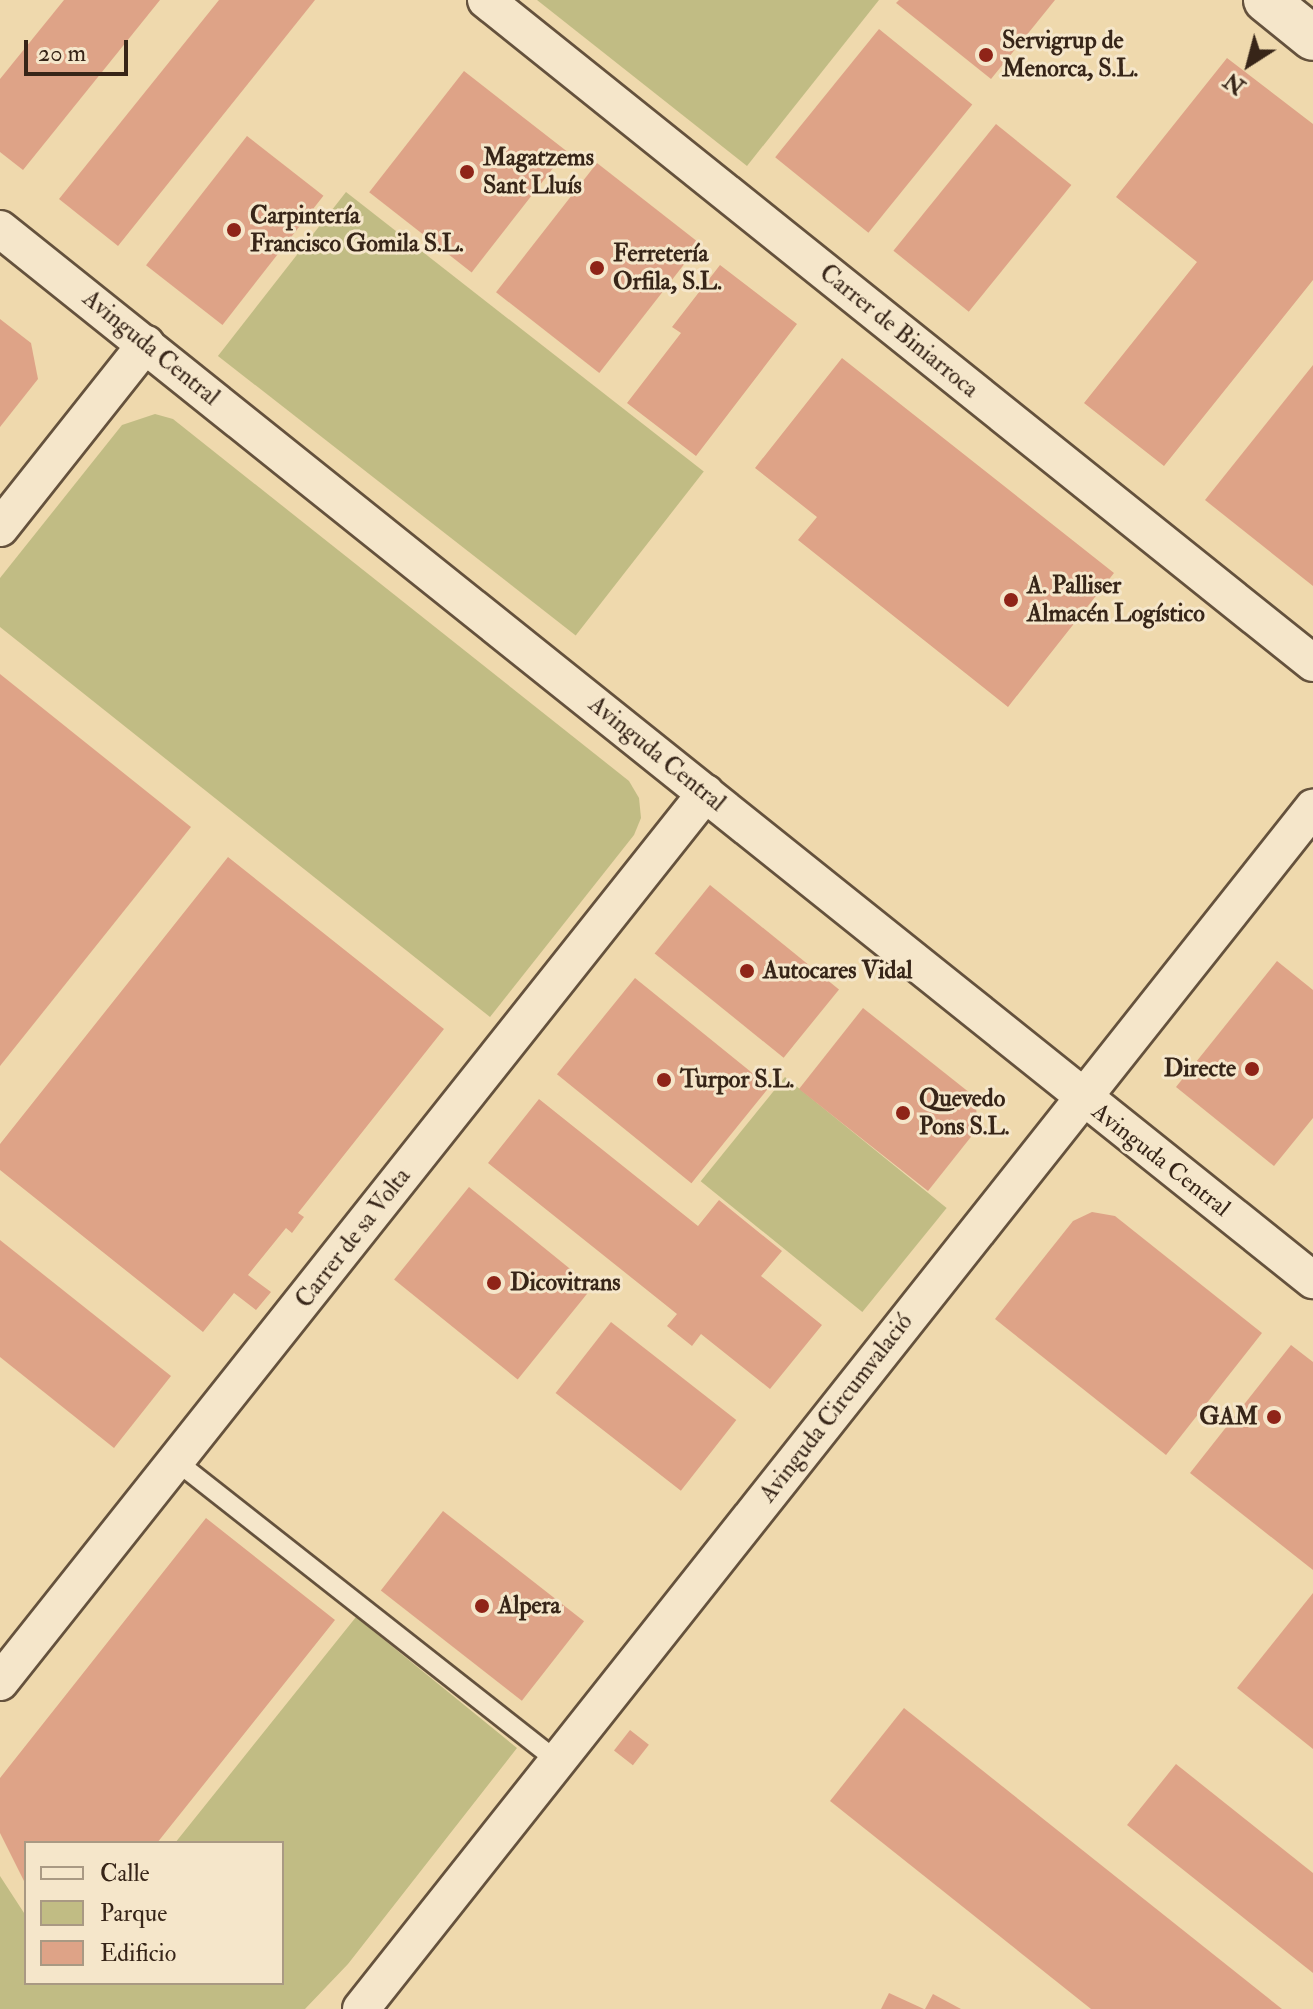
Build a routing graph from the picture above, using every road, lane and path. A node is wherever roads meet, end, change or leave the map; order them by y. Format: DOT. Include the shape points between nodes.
graph roads {
  1 [pos="486,0"];
  2 [pos="1266,0"];
  3 [pos="1313,38"];
  4 [pos="0,229"];
  5 [pos="146,344"];
  6 [pos="0,528"];
  7 [pos="1313,663"];
  8 [pos="706,793"];
  9 [pos="1313,808"];
  10 [pos="1081,1097"];
  11 [pos="1313,1280"];
  12 [pos="176,1461"];
  13 [pos="0,1682"];
  14 [pos="558,1762"];
  15 [pos="361,2009"];
  1 -- 7 [label="street, Carrer de Biniarroca"];
  2 -- 3 [label="main road"];
  4 -- 5 [label="street, Avinguda Central"];
  5 -- 6 [label="street"];
  5 -- 8 [label="street, Avinguda Central"];
  8 -- 10 [label="street, Avinguda Central"];
  8 -- 12 [label="street, Carrer de sa Volta"];
  9 -- 10 [label="street, Avinguda Circumvalació"];
  10 -- 11 [label="street, Avinguda Central"];
  10 -- 14 [label="street, Avinguda Circumvalació"];
  12 -- 13 [label="street, Carrer de sa Volta"];
  12 -- 14 [label="lane"];
  14 -- 15 [label="street, Avinguda Circumvalació"];
}
